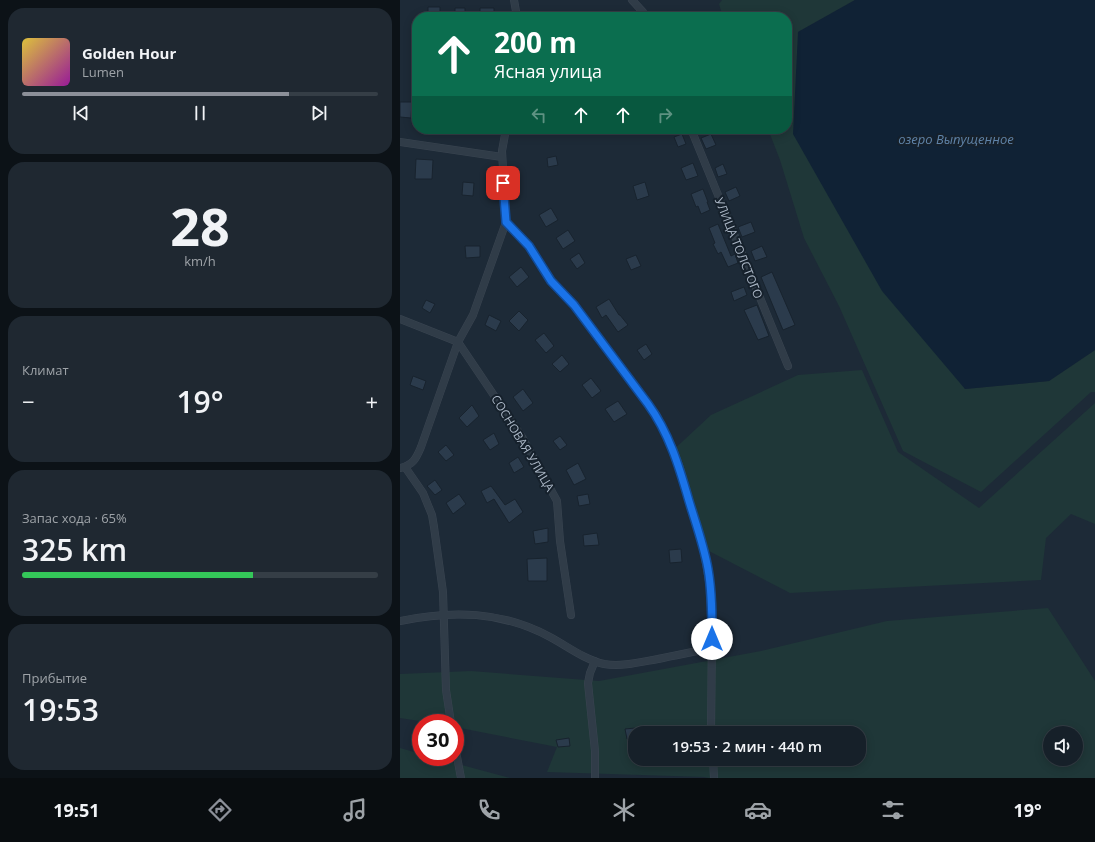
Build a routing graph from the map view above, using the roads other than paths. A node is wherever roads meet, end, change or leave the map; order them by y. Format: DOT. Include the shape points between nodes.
graph roads {
  1 [pos="514,0"];
  2 [pos="632,0"];
  3 [pos="516,12"];
  4 [pos="643,12"];
  5 [pos="505,134"];
  6 [pos="693,134"];
  7 [pos="400,142"];
  8 [pos="502,157"];
  9 [pos="506,222"];
  10 [pos="400,319"];
  11 [pos="458,342"];
  12 [pos="788,366"];
  13 [pos="403,468"];
  14 [pos="444,615"];
  15 [pos="571,615"];
  16 [pos="400,621"];
  17 [pos="712,648"];
  18 [pos="595,661"];
  19 [pos="450,714"];
  20 [pos="711,726"];
  21 [pos="458,766"];
  22 [pos="713,766"];
  23 [pos="460,778"];
  24 [pos="595,778"];
  25 [pos="714,778"];
  1 -- 3 [label="street"];
  2 -- 4 [label="street"];
  5 -- 8 [label="street"];
  6 -- 12 [label="street, УЛИЦА ТОЛСТОГО"];
  7 -- 8 [label="street"];
  8 -- 9 [label="street"];
  9 -- 11 [label="street" via="473,315"];
  9 -- 17 [label="street" via="529,246 551,281 574,305 657,416 673,449 708,569 712,606"];
  10 -- 11 [label="street"];
  11 -- 13 [label="street" via="416,460"];
  11 -- 15 [label="street, СОСНОВАЯ УЛИЦА" via="522,437 557,501"];
  13 -- 14 [label="street" via="424,493 432,515"];
  14 -- 16 [label="street"];
  14 -- 18 [label="street" via="484,615 510,620 536,629"];
  14 -- 19 [label="street" via="446,690"];
  17 -- 18 [label="street" via="616,665"];
  17 -- 20 [label="street"];
  18 -- 24 [label="street" via="588,683"];
  21 -- 23 [label="street"];
  22 -- 25 [label="street"];
}
